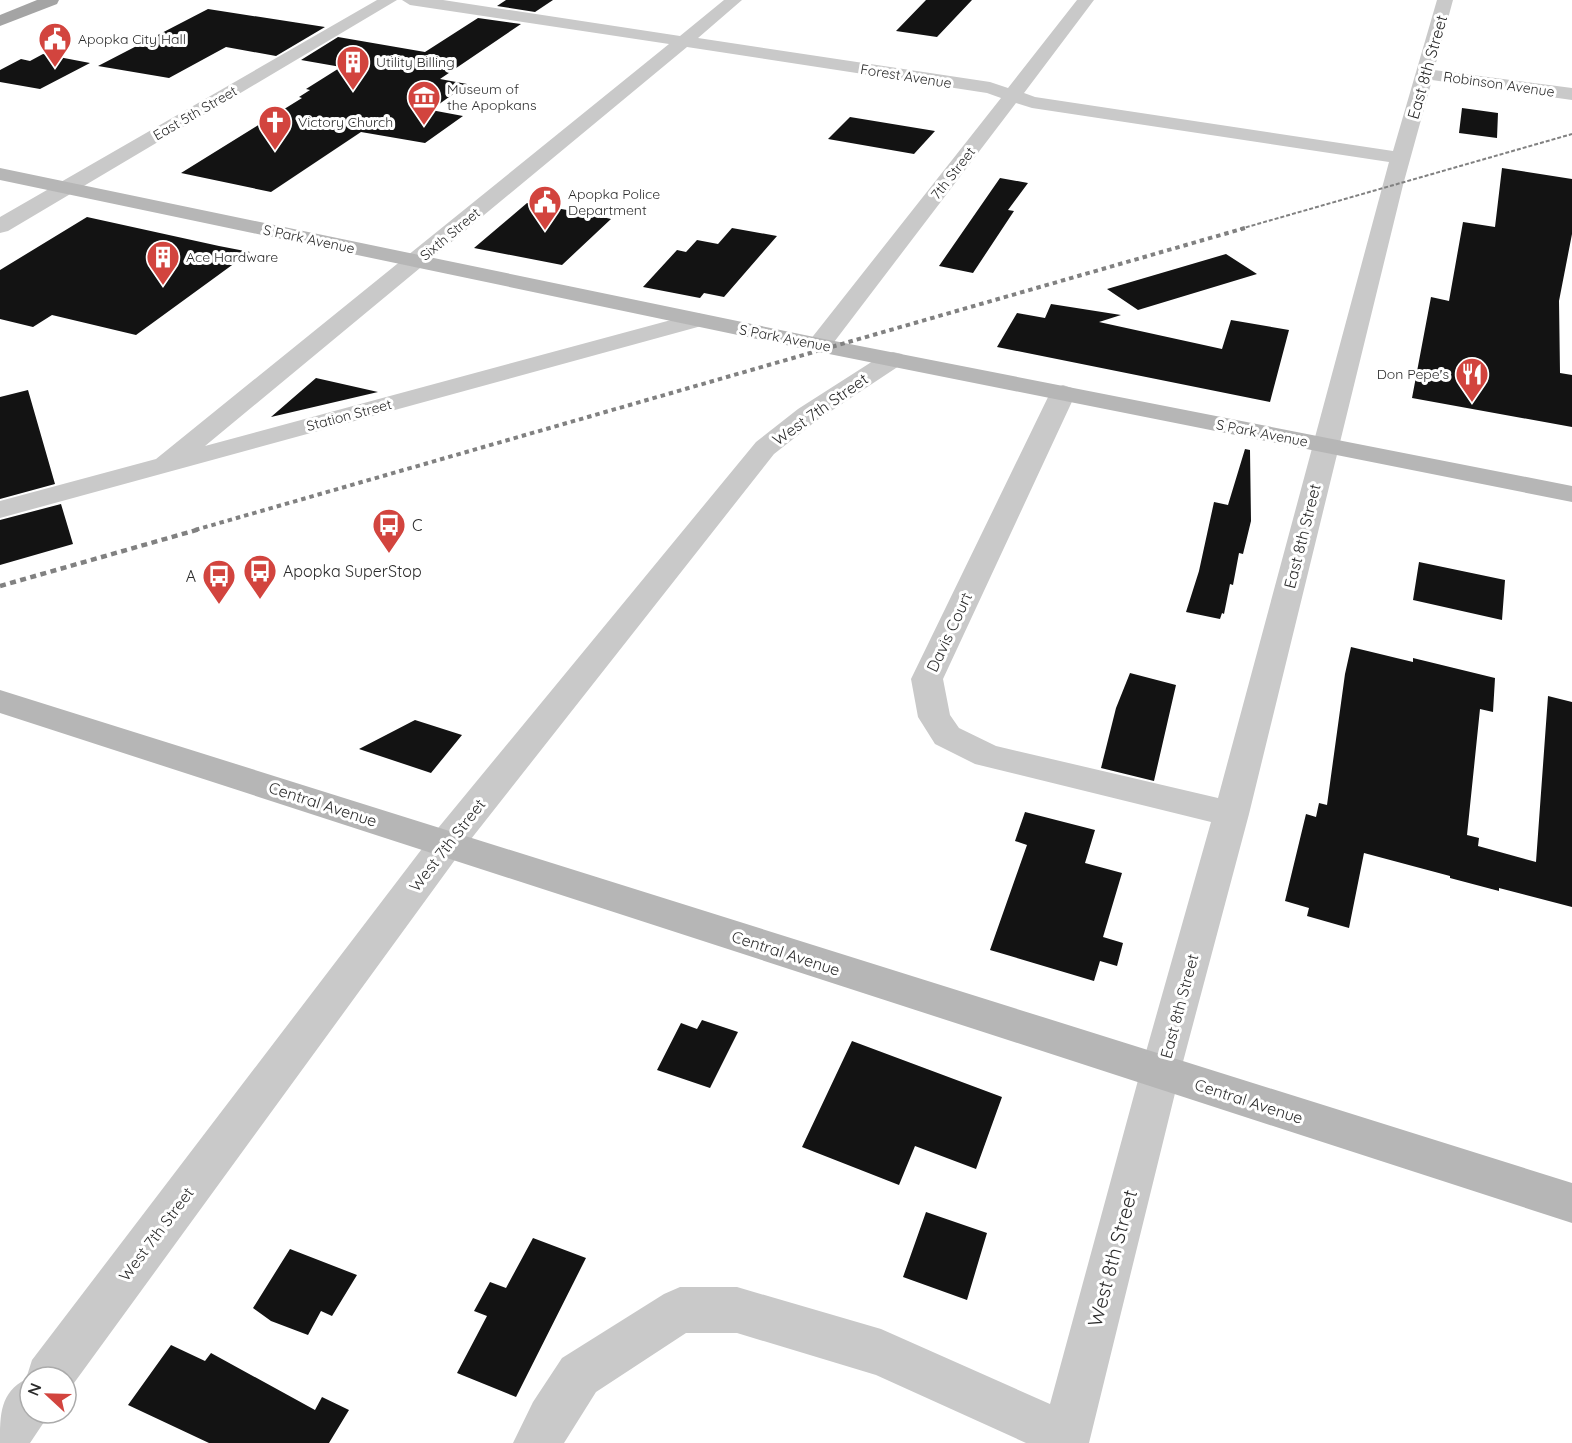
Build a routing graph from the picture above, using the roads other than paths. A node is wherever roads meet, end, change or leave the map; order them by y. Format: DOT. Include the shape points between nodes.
graph roads {
  1 [pos="24,0"];
  2 [pos="51,0"];
  3 [pos="390,0"];
  4 [pos="410,0"];
  5 [pos="734,0"];
  6 [pos="1086,0"];
  7 [pos="1445,0"];
  8 [pos="0,11"];
  9 [pos="0,21"];
  10 [pos="682,42"];
  11 [pos="1425,74"];
  12 [pos="1572,94"];
  13 [pos="1013,96"];
  14 [pos="1401,158"];
  15 [pos="0,174"];
  16 [pos="67,187"];
  17 [pos="0,226"];
  18 [pos="415,262"];
  19 [pos="697,320"];
  20 [pos="819,345"];
  21 [pos="893,359"];
  22 [pos="1063,393"];
  23 [pos="1325,446"];
  24 [pos="164,466"];
  25 [pos="1572,494"];
  26 [pos="0,510"];
  27 [pos="0,701"];
  28 [pos="1231,814"];
  29 [pos="447,843"];
  30 [pos="1160,1073"];
  31 [pos="1572,1203"];
  32 [pos="58,1365"];
  33 [pos="18,1418"];
  34 [pos="1065,1439"];
  35 [pos="0,1443"];
  36 [pos="538,1443"];
  1 -- 8 [label="main road"];
  2 -- 9 [label="main road"];
  3 -- 16 [label="street, East 5th Street"];
  4 -- 10 [label="street, Forest Avenue"];
  5 -- 10 [label="street, Sixth Street"];
  6 -- 13 [label="street, 7th Street"];
  7 -- 11 [label="street, East 8th Street"];
  10 -- 13 [label="street, Forest Avenue" via="990,88"];
  10 -- 18 [label="street, Sixth Street"];
  11 -- 12 [label="street, Robinson Avenue"];
  11 -- 14 [label="street, East 8th Street"];
  13 -- 14 [label="street, Forest Avenue"];
  13 -- 20 [label="street, 7th Street"];
  14 -- 23 [label="street, East 8th Street"];
  15 -- 16 [label="main road, S Park Avenue"];
  16 -- 17 [label="street, East 5th Street"];
  16 -- 18 [label="main road, S Park Avenue"];
  18 -- 19 [label="main road, S Park Avenue"];
  18 -- 24 [label="street, Sixth Street"];
  19 -- 20 [label="main road, S Park Avenue"];
  19 -- 24 [label="street, Station Street"];
  20 -- 21 [label="main road, S Park Avenue"];
  21 -- 22 [label="main road, S Park Avenue"];
  21 -- 29 [label="street, West 7th Street" via="807,415 765,448"];
  22 -- 23 [label="main road, S Park Avenue"];
  22 -- 28 [label="street, Davis Court" via="927,679 934,717 947,736 987,756"];
  23 -- 25 [label="main road, S Park Avenue"];
  23 -- 28 [label="street, East 8th Street"];
  24 -- 26 [label="street, Station Street"];
  27 -- 29 [label="main road, Central Avenue"];
  28 -- 30 [label="street, East 8th Street"];
  29 -- 30 [label="main road, Central Avenue"];
  29 -- 32 [label="street, West 7th Street"];
  30 -- 31 [label="main road, Central Avenue"];
  30 -- 34 [label="street, West 8th Street"];
  33 -- 35 [label="street"];
  34 -- 36 [label="street" via="880,1353 737,1310 680,1310 579,1375"];
}
